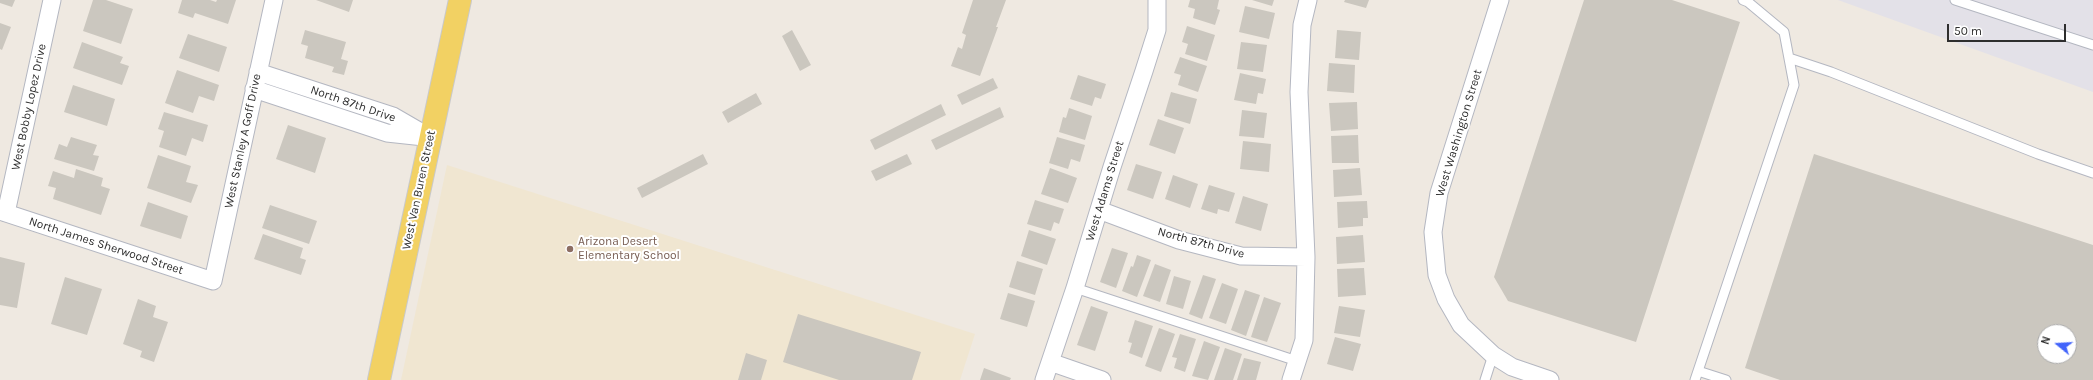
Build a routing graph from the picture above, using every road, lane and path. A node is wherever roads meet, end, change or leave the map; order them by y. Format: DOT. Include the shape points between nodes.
graph roads {
  1 [pos="52,0"];
  2 [pos="274,0"];
  3 [pos="460,0"];
  4 [pos="1157,0"];
  5 [pos="1308,0"];
  6 [pos="1500,0"];
  7 [pos="1743,0"];
  8 [pos="1955,0"];
  9 [pos="2093,45"];
  10 [pos="1789,58"];
  11 [pos="258,72"];
  12 [pos="254,89"];
  13 [pos="431,138"];
  14 [pos="2093,173"];
  15 [pos="1099,210"];
  16 [pos="3,212"];
  17 [pos="1306,258"];
  18 [pos="213,281"];
  19 [pos="1075,288"];
  20 [pos="1493,355"];
  21 [pos="1297,361"];
  22 [pos="1050,362"];
  23 [pos="1698,371"];
  24 [pos="379,380"];
  25 [pos="1044,380"];
  26 [pos="1102,380"];
  27 [pos="1291,380"];
  28 [pos="1485,380"];
  29 [pos="1550,380"];
  30 [pos="1694,380"];
  31 [pos="1726,380"];
  1 -- 16 [label="street, West Bobby Lopez Drive"];
  2 -- 11 [label="street, West Stanley A Goff Drive"];
  3 -- 13 [label="main road, West Van Buren Street"];
  4 -- 15 [label="street, West Adams Street" via="1157,30"];
  5 -- 17 [label="street" via="1302,25 1299,92"];
  6 -- 20 [label="street, West Washington Street" via="1439,193 1433,232 1437,275 1446,299 1461,325"];
  7 -- 10 [label="lane" via="1784,32"];
  8 -- 9 [label="lane"];
  10 -- 14 [label="lane"];
  10 -- 23 [label="lane" via="1794,85"];
  11 -- 12 [label="street, West Stanley A Goff Drive"];
  11 -- 13 [label="street, North 87th Drive" via="393,116"];
  12 -- 13 [label="street, North 87th Drive" via="387,133"];
  12 -- 18 [label="street, West Stanley A Goff Drive"];
  13 -- 24 [label="main road, West Van Buren Street"];
  15 -- 17 [label="street, North 87th Drive" via="1179,240 1241,256"];
  15 -- 19 [label="street, West Adams Street"];
  16 -- 18 [label="street, North James Sherwood Street"];
  17 -- 21 [label="street" via="1304,340"];
  19 -- 21 [label="lane"];
  19 -- 22 [label="street, West Adams Street"];
  20 -- 28 [label="lane"];
  20 -- 29 [label="street, West Washington Street" via="1512,366"];
  21 -- 27 [label="street"];
  22 -- 25 [label="street, West Adams Street"];
  22 -- 26 [label="street"];
  23 -- 30 [label="lane"];
  23 -- 31 [label="lane"];
}
